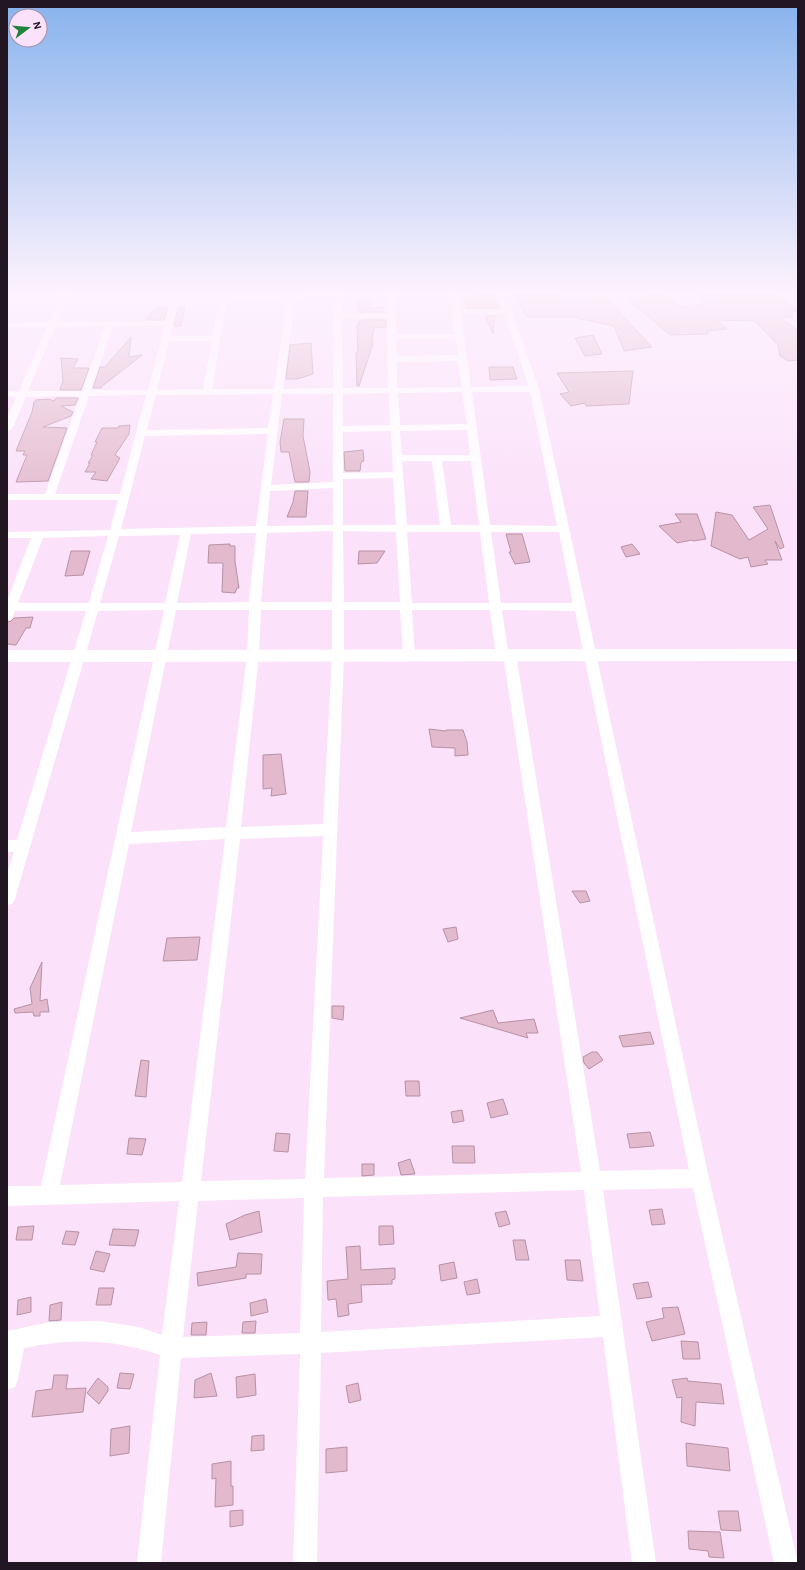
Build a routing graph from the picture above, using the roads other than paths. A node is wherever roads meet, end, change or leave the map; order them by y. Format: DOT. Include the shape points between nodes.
graph roads {
  1 [pos="34,367"];
  2 [pos="94,367"];
  3 [pos="158,367"];
  4 [pos="212,367"];
  5 [pos="281,367"];
  6 [pos="338,367"];
  7 [pos="392,367"];
  8 [pos="463,367"];
  9 [pos="527,367"];
  10 [pos="534,389"];
  11 [pos="466,390"];
  12 [pos="338,391"];
  13 [pos="392,391"];
  14 [pos="207,392"];
  15 [pos="278,392"];
  16 [pos="152,393"];
  17 [pos="7,394"];
  18 [pos="23,394"];
  19 [pos="85,394"];
  20 [pos="395,427"];
  21 [pos="471,427"];
  22 [pos="7,429"];
  23 [pos="338,429"];
  24 [pos="273,431"];
  25 [pos="141,433"];
  26 [pos="398,458"];
  27 [pos="437,458"];
  28 [pos="476,458"];
  29 [pos="399,474"];
  30 [pos="338,481"];
  31 [pos="266,488"];
  32 [pos="49,497"];
  33 [pos="124,497"];
  34 [pos="7,498"];
  35 [pos="338,528"];
  36 [pos="401,528"];
  37 [pos="261,529"];
  38 [pos="446,529"];
  39 [pos="563,529"];
  40 [pos="486,530"];
  41 [pos="186,531"];
  42 [pos="114,532"];
  43 [pos="7,535"];
  44 [pos="38,535"];
  45 [pos="94,606"];
  46 [pos="255,606"];
  47 [pos="338,606"];
  48 [pos="406,606"];
  49 [pos="171,607"];
  50 [pos="496,607"];
  51 [pos="579,607"];
  52 [pos="8,611"];
  53 [pos="253,655"];
  54 [pos="338,655"];
  55 [pos="409,655"];
  56 [pos="798,655"];
  57 [pos="7,656"];
  58 [pos="81,656"];
  59 [pos="161,656"];
  60 [pos="506,656"];
  61 [pos="589,656"];
  62 [pos="330,830"];
  63 [pos="233,833"];
  64 [pos="122,838"];
  65 [pos="7,846"];
  66 [pos="23,846"];
  67 [pos="7,899"];
  68 [pos="700,1178"];
  69 [pos="592,1181"];
  70 [pos="314,1189"];
  71 [pos="190,1190"];
  72 [pos="49,1194"];
  73 [pos="7,1196"];
  74 [pos="612,1326"];
  75 [pos="11,1341"];
  76 [pos="310,1343"];
  77 [pos="171,1348"];
  78 [pos="7,1379"];
  79 [pos="149,1563"];
  80 [pos="304,1563"];
  81 [pos="644,1563"];
  82 [pos="786,1563"];
  1 -- 18 [label="street"];
  2 -- 19 [label="street"];
  3 -- 16 [label="street"];
  4 -- 14 [label="street"];
  5 -- 15 [label="street"];
  6 -- 12 [label="street"];
  7 -- 13 [label="street"];
  8 -- 11 [label="street"];
  9 -- 10 [label="street"];
  10 -- 11 [label="street"];
  10 -- 39 [label="street"];
  11 -- 13 [label="street"];
  11 -- 21 [label="street"];
  12 -- 13 [label="street"];
  12 -- 15 [label="street"];
  12 -- 23 [label="street"];
  13 -- 20 [label="street"];
  14 -- 15 [label="street"];
  14 -- 16 [label="street"];
  15 -- 24 [label="street"];
  16 -- 19 [label="street"];
  16 -- 25 [label="street"];
  17 -- 18 [label="street"];
  18 -- 19 [label="street"];
  18 -- 22 [label="street"];
  19 -- 32 [label="street"];
  20 -- 21 [label="street"];
  20 -- 23 [label="street"];
  20 -- 26 [label="street"];
  21 -- 28 [label="street"];
  23 -- 30 [label="street"];
  24 -- 25 [label="street"];
  24 -- 31 [label="street"];
  25 -- 33 [label="street"];
  26 -- 27 [label="street"];
  26 -- 29 [label="street"];
  27 -- 28 [label="street"];
  27 -- 38 [label="street"];
  28 -- 40 [label="street"];
  29 -- 30 [label="street"];
  29 -- 36 [label="street"];
  30 -- 31 [label="street"];
  30 -- 35 [label="street"];
  31 -- 37 [label="street"];
  32 -- 33 [label="street"];
  32 -- 34 [label="street"];
  33 -- 42 [label="street"];
  35 -- 36 [label="street"];
  35 -- 37 [label="street"];
  35 -- 47 [label="street"];
  36 -- 38 [label="street"];
  36 -- 48 [label="street"];
  37 -- 41 [label="street"];
  37 -- 46 [label="street"];
  38 -- 40 [label="street"];
  39 -- 40 [label="street"];
  39 -- 51 [label="street"];
  40 -- 50 [label="street"];
  41 -- 42 [label="street"];
  41 -- 49 [label="street"];
  42 -- 44 [label="street"];
  42 -- 45 [label="street"];
  43 -- 44 [label="street"];
  44 -- 52 [label="street"];
  45 -- 49 [label="street"];
  45 -- 52 [label="street"];
  45 -- 58 [label="street"];
  46 -- 47 [label="street"];
  46 -- 49 [label="street"];
  46 -- 53 [label="street"];
  47 -- 48 [label="street"];
  47 -- 54 [label="street"];
  48 -- 50 [label="street"];
  48 -- 55 [label="street"];
  49 -- 59 [label="street"];
  50 -- 51 [label="street"];
  50 -- 60 [label="street"];
  51 -- 61 [label="street"];
  53 -- 54 [label="street"];
  53 -- 59 [label="street"];
  53 -- 63 [label="street"];
  54 -- 55 [label="street"];
  54 -- 62 [label="street"];
  55 -- 60 [label="street"];
  56 -- 61 [label="street"];
  57 -- 58 [label="street"];
  58 -- 59 [label="street"];
  58 -- 66 [label="street"];
  59 -- 64 [label="street"];
  60 -- 61 [label="street"];
  60 -- 69 [label="street"];
  61 -- 68 [label="street"];
  62 -- 63 [label="street"];
  62 -- 70 [label="street"];
  63 -- 64 [label="street"];
  63 -- 71 [label="street"];
  64 -- 72 [label="street"];
  65 -- 66 [label="street"];
  66 -- 67 [label="street"];
  68 -- 69 [label="street"];
  68 -- 82 [label="street"];
  69 -- 70 [label="street"];
  69 -- 74 [label="street"];
  70 -- 71 [label="street"];
  70 -- 76 [label="street"];
  71 -- 72 [label="street"];
  71 -- 77 [label="street"];
  72 -- 73 [label="street"];
  74 -- 76 [label="street"];
  74 -- 81 [label="street"];
  75 -- 77 [label="street" via="50,1332 100,1331 139,1337"];
  75 -- 78 [label="street"];
  76 -- 77 [label="street"];
  76 -- 80 [label="street"];
  77 -- 79 [label="street"];
}
